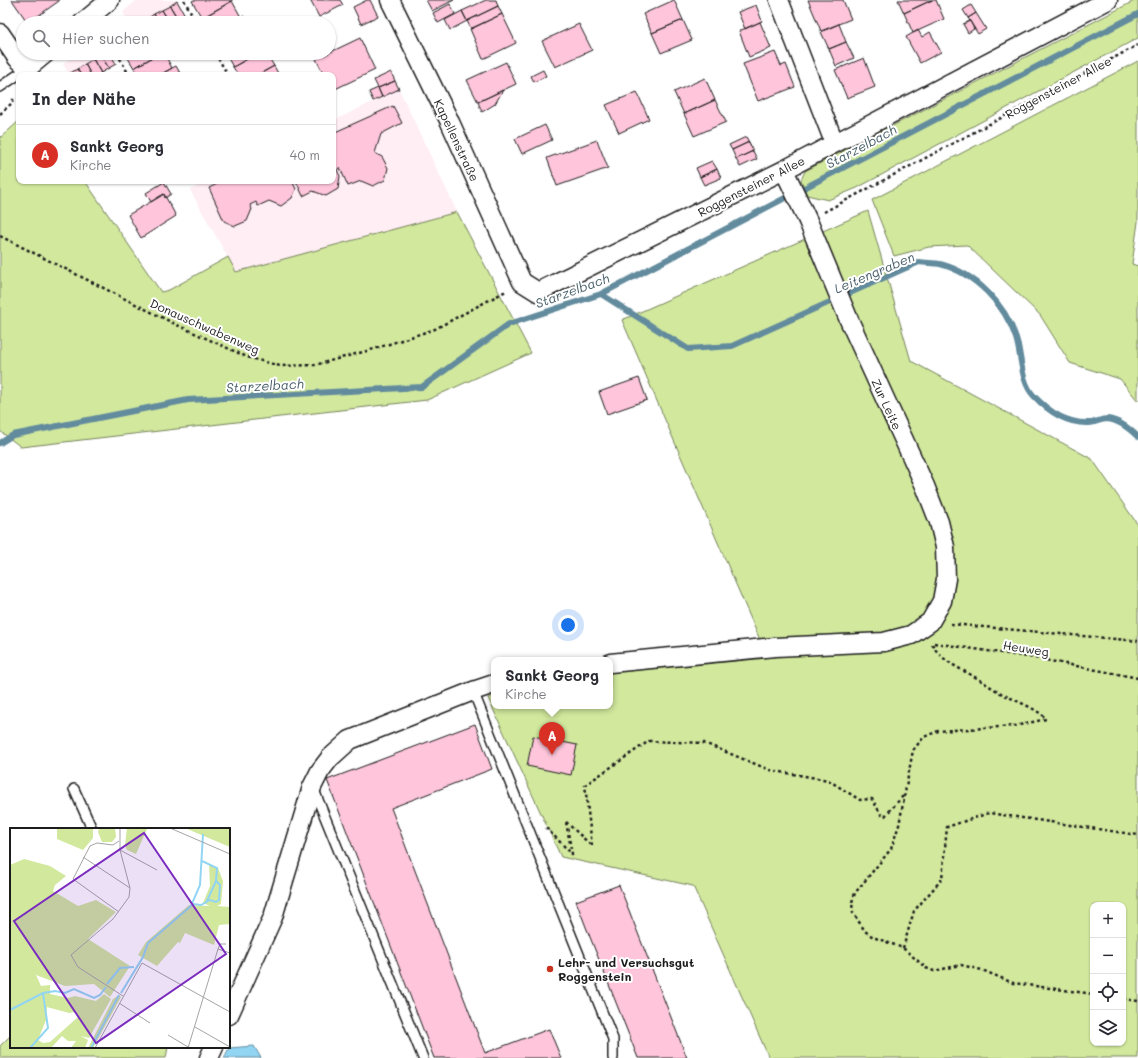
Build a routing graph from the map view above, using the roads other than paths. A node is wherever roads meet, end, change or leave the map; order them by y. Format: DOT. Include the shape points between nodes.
graph roads {
  1 [pos="110,0"];
  2 [pos="390,0"];
  3 [pos="779,0"];
  4 [pos="1108,0"];
  5 [pos="91,16"];
  6 [pos="0,33"];
  7 [pos="16,57"];
  8 [pos="19,60"];
  9 [pos="38,60"];
  10 [pos="28,68"];
  11 [pos="22,72"];
  12 [pos="16,76"];
  13 [pos="0,87"];
  14 [pos="834,142"];
  15 [pos="786,175"];
  16 [pos="522,282"];
  17 [pos="613,663"];
  18 [pos="491,685"];
  19 [pos="473,691"];
  20 [pos="312,787"];
  21 [pos="74,789"];
  22 [pos="92,828"];
  23 [pos="230,1013"];
  24 [pos="423,1058"];
  25 [pos="613,1058"];
  1 -- 5 [label="street"];
  2 -- 16 [label="street, Kapellenstraße" via="449,120"];
  3 -- 14 [label="street"];
  4 -- 14 [label="street, Roggensteiner Allee"];
  6 -- 7 [label="street"];
  8 -- 10 [label="street"];
  9 -- 10 [label="street"];
  10 -- 11 [label="lane"];
  12 -- 13 [label="lane"];
  14 -- 15 [label="street, Roggensteiner Allee"];
  15 -- 16 [label="street, Roggensteiner Allee" via="538,292"];
  15 -- 17 [label="street, Zur Leite" via="805,213 848,320 925,486 939,522 945,547 946,579 942,601 930,622 911,635 884,642 775,647"];
  18 -- 19 [label="street"];
  19 -- 20 [label="street" via="350,740 330,758"];
  19 -- 25 [label="lane" via="613,1039"];
  20 -- 23 [label="street" via="273,917"];
  20 -- 24 [label="lane"];
  21 -- 22 [label="lane"];
}
